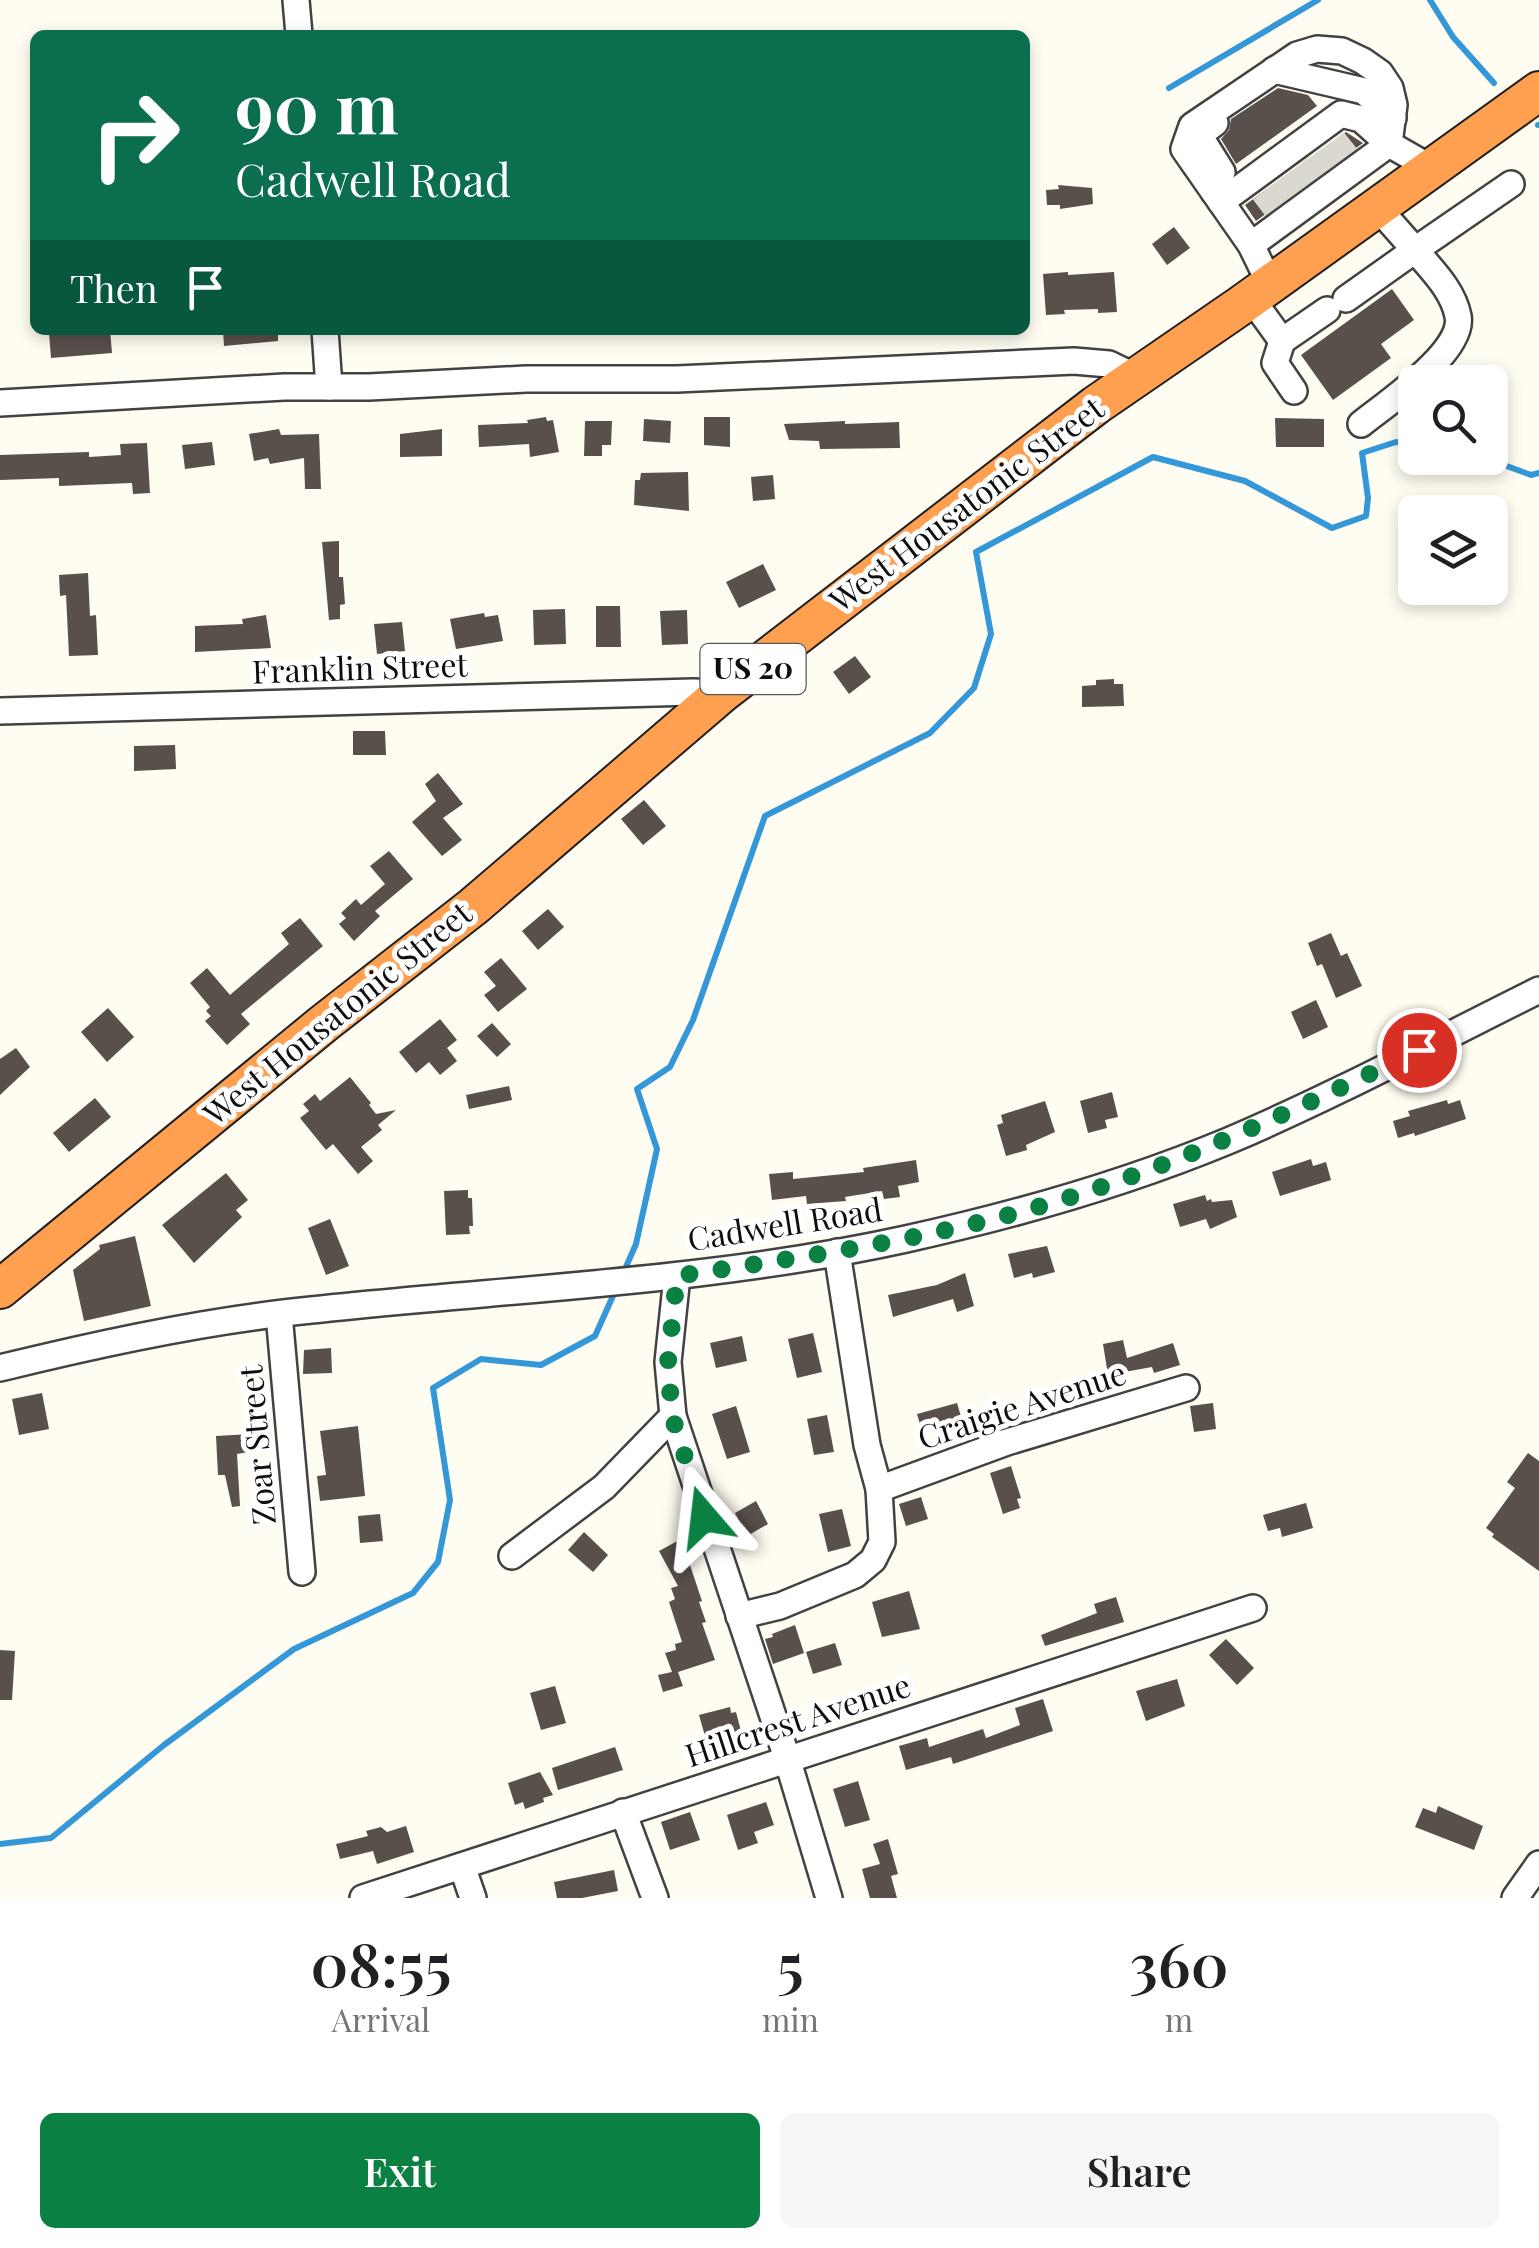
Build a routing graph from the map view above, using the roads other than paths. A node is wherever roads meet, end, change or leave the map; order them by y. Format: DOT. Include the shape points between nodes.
graph roads {
  1 [pos="296,0"];
  2 [pos="299,30"];
  3 [pos="1539,91"];
  4 [pos="1391,131"];
  5 [pos="1431,168"];
  6 [pos="1305,175"];
  7 [pos="1511,184"];
  8 [pos="1218,197"];
  9 [pos="1377,207"];
  10 [pos="1251,245"];
  11 [pos="1415,250"];
  12 [pos="1261,291"];
  13 [pos="325,335"];
  14 [pos="1282,341"];
  15 [pos="1136,378"];
  16 [pos="330,387"];
  17 [pos="1294,391"];
  18 [pos="0,403"];
  19 [pos="1362,424"];
  20 [pos="722,694"];
  21 [pos="0,711"];
  22 [pos="1539,990"];
  23 [pos="836,1252"];
  24 [pos="677,1276"];
  25 [pos="0,1289"];
  26 [pos="278,1314"];
  27 [pos="0,1368"];
  28 [pos="1186,1388"];
  29 [pos="672,1416"];
  30 [pos="878,1489"];
  31 [pos="512,1556"];
  32 [pos="302,1572"];
  33 [pos="1253,1608"];
  34 [pos="739,1616"];
  35 [pos="787,1758"];
  36 [pos="624,1812"];
  37 [pos="1539,1864"];
  38 [pos="462,1866"];
  39 [pos="363,1898"];
  40 [pos="472,1898"];
  41 [pos="655,1898"];
  42 [pos="829,1898"];
  43 [pos="1515,1898"];
  1 -- 2 [label="street"];
  3 -- 5 [label="highway, West Housatonic Street / US 20"];
  4 -- 5 [label="street"];
  4 -- 6 [label="street"];
  4 -- 6 [label="street" via="1341,114"];
  4 -- 8 [label="street" via="1390,88 1363,60 1318,49 1296,55 1192,126 1184,149"];
  5 -- 9 [label="highway, West Housatonic Street / US 20"];
  6 -- 8 [label="street"];
  6 -- 10 [label="street"];
  7 -- 11 [label="street"];
  8 -- 10 [label="street"];
  9 -- 11 [label="street"];
  9 -- 12 [label="highway, West Housatonic Street / US 20"];
  10 -- 12 [label="street"];
  11 -- 14 [label="street"];
  11 -- 19 [label="street" via="1452,298 1460,320 1453,344"];
  12 -- 14 [label="street"];
  12 -- 15 [label="highway, West Housatonic Street / US 20"];
  13 -- 16 [label="street"];
  14 -- 17 [label="street" via="1275,363"];
  15 -- 16 [label="street" via="1109,364 1074,361"];
  15 -- 20 [label="highway, West Housatonic Street / US 20"];
  16 -- 18 [label="street"];
  20 -- 21 [label="street, Franklin Street"];
  20 -- 25 [label="highway, West Housatonic Street / US 20" via="474,906"];
  22 -- 23 [label="street, Cadwell Road" via="1169,1164 1048,1204"];
  23 -- 24 [label="street, Cadwell Road"];
  23 -- 30 [label="street"];
  24 -- 26 [label="street, Cadwell Road"];
  24 -- 29 [label="street" via="668,1362"];
  26 -- 27 [label="street, Cadwell Road" via="61,1351"];
  26 -- 32 [label="street, Zoar Street"];
  28 -- 30 [label="street, Craigie Avenue"];
  29 -- 31 [label="street" via="604,1487"];
  29 -- 34 [label="street"];
  30 -- 34 [label="street" via="882,1542 874,1560 816,1593"];
  33 -- 35 [label="street, Hillcrest Avenue"];
  34 -- 35 [label="street"];
  35 -- 36 [label="street, Hillcrest Avenue"];
  35 -- 42 [label="street"];
  36 -- 38 [label="street, Hillcrest Avenue"];
  36 -- 41 [label="street"];
  37 -- 43 [label="street"];
  38 -- 39 [label="street, Hillcrest Avenue"];
  38 -- 40 [label="street"];
}
